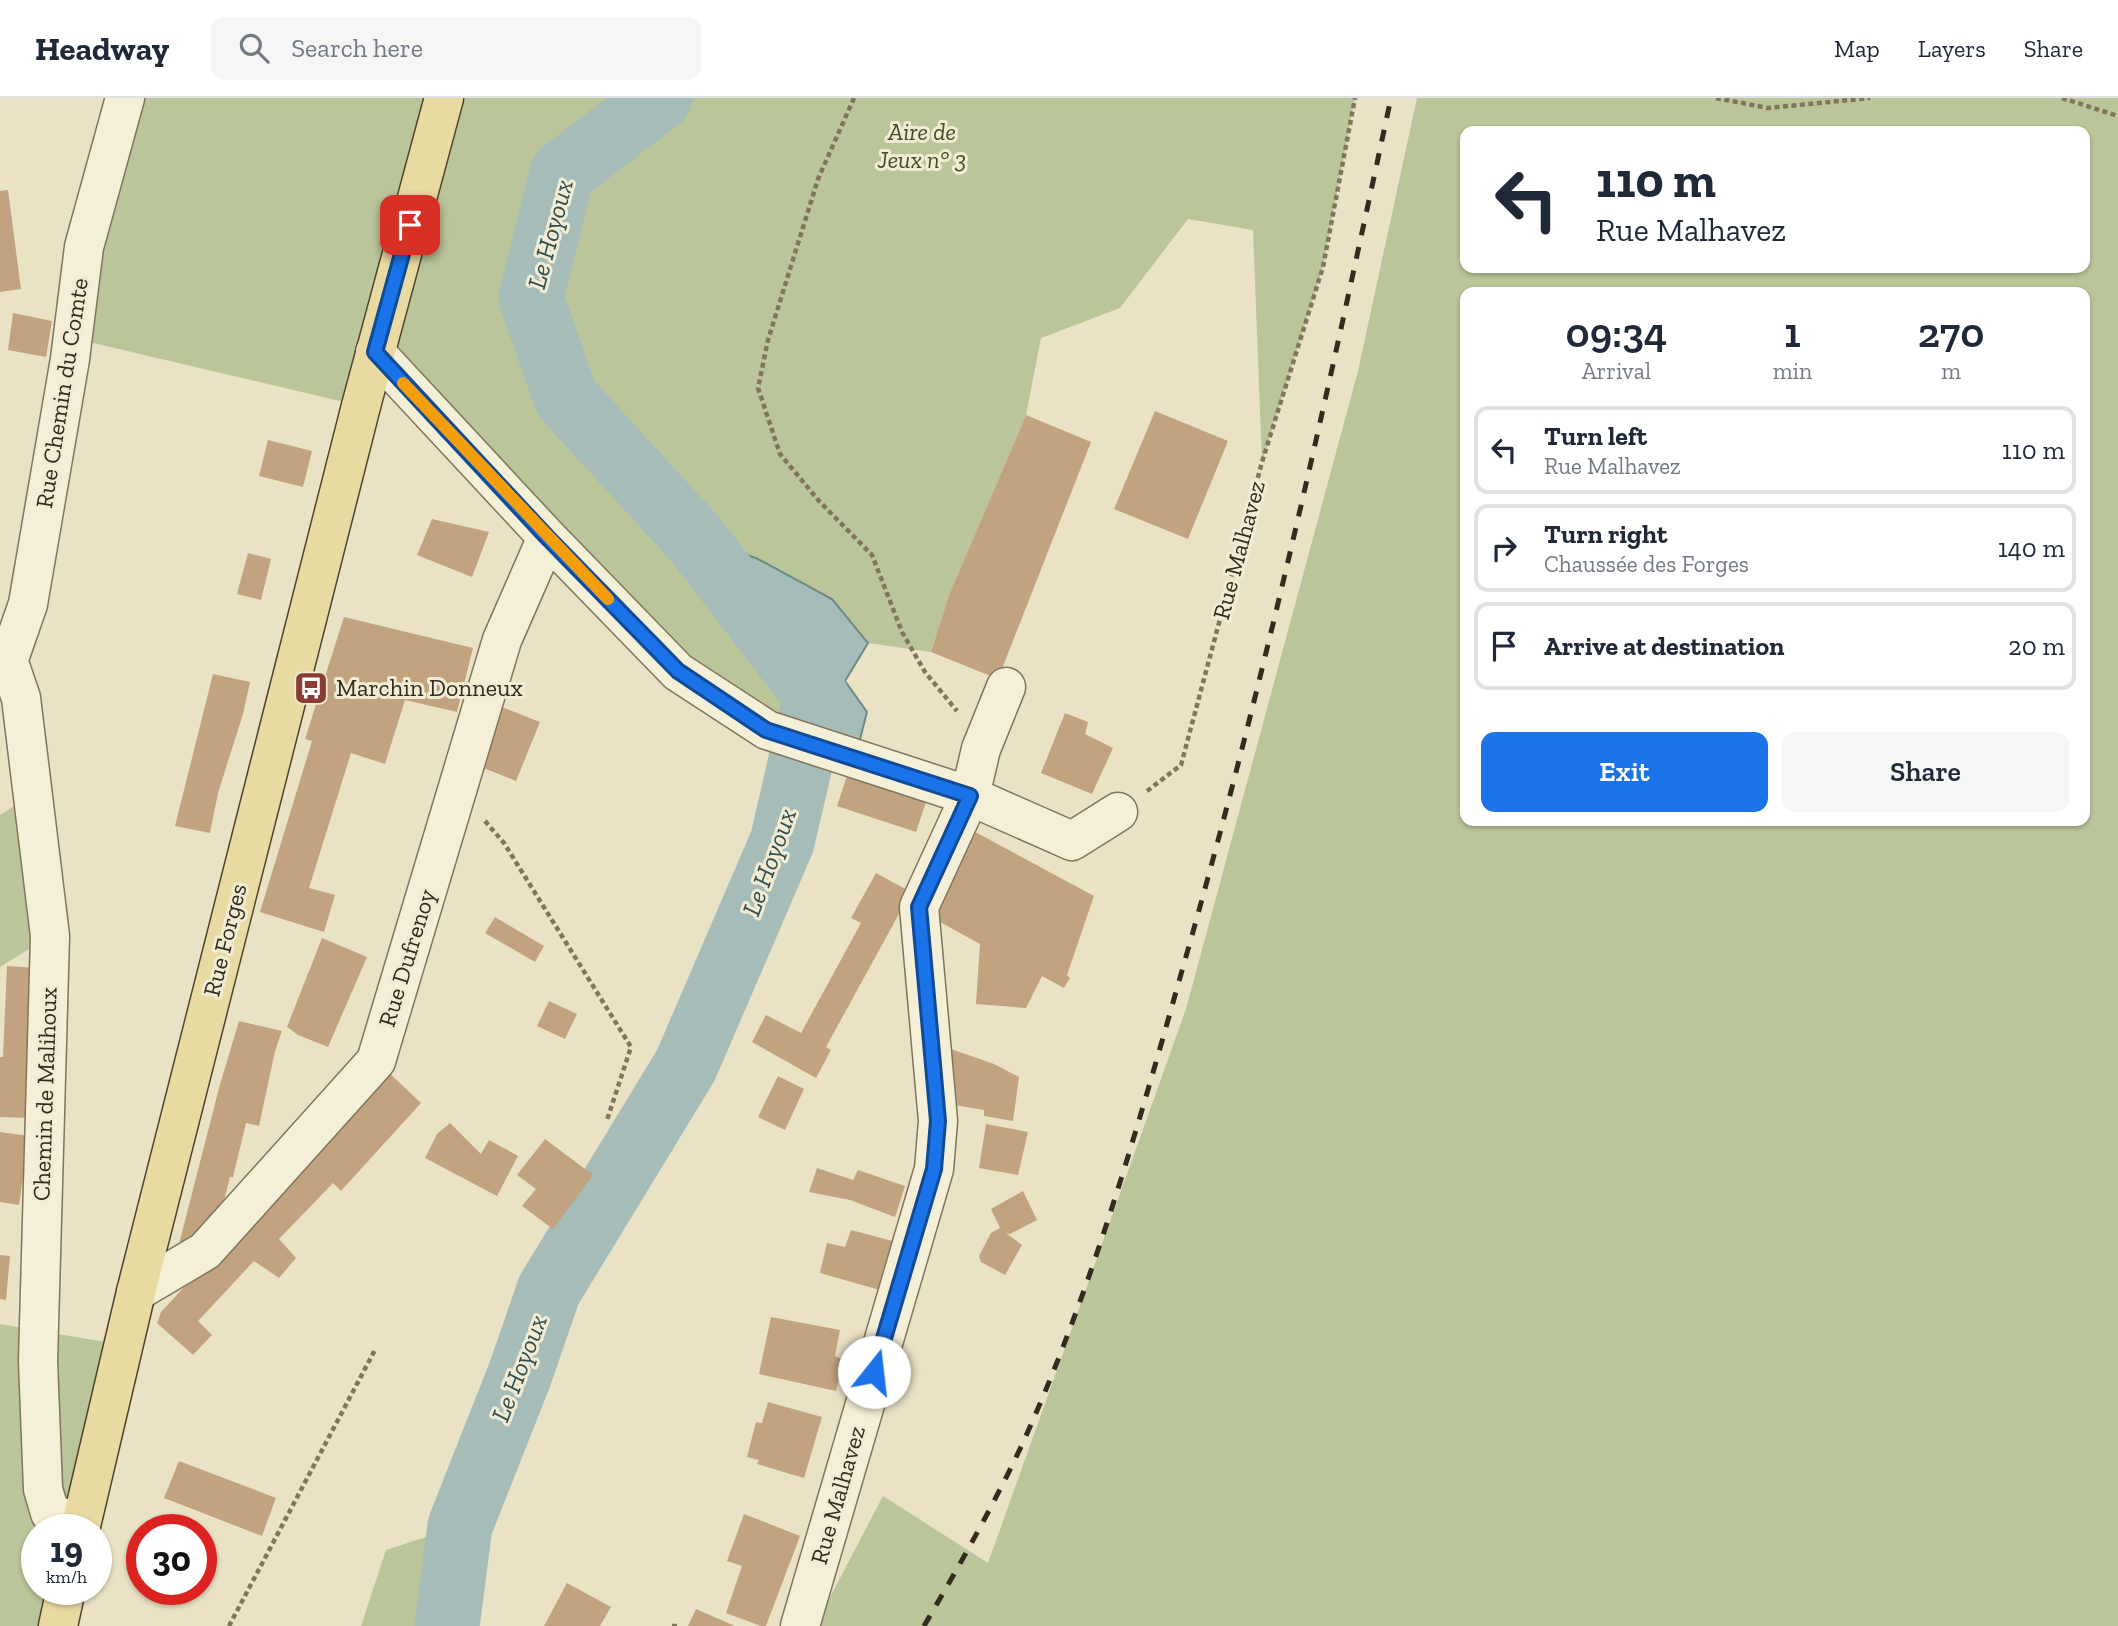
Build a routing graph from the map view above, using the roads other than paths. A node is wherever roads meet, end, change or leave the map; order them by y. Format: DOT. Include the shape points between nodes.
graph roads {
  1 [pos="125,98"];
  2 [pos="444,98"];
  3 [pos="375,352"];
  4 [pos="547,537"];
  5 [pos="3,665"];
  6 [pos="1006,687"];
  7 [pos="970,796"];
  8 [pos="1118,812"];
  9 [pos="136,1292"];
  10 [pos="52,1514"];
  11 [pos="84,1514"];
  12 [pos="63,1605"];
  13 [pos="58,1626"];
  14 [pos="800,1626"];
  1 -- 5 [label="street, Rue Chemin du Comte" via="85,247 28,604"];
  2 -- 3 [label="main road, Rue Forges"];
  3 -- 4 [label="street"];
  3 -- 9 [label="main road, Rue Forges"];
  4 -- 7 [label="street" via="678,671 766,730"];
  4 -- 9 [label="street, Rue Dufrenoy" via="502,640 376,1061 205,1251"];
  5 -- 10 [label="street, Chemin de Malihoux" via="21,698 50,936 38,1361 43,1489"];
  6 -- 7 [label="street, Rue Malhavez" via="981,749"];
  7 -- 8 [label="street" via="1072,841"];
  7 -- 14 [label="street, Rue Malhavez" via="919,907 938,1121 934,1169"];
  9 -- 11 [label="main road, Rue Forges"];
  12 -- 13 [label="main road"];
}
